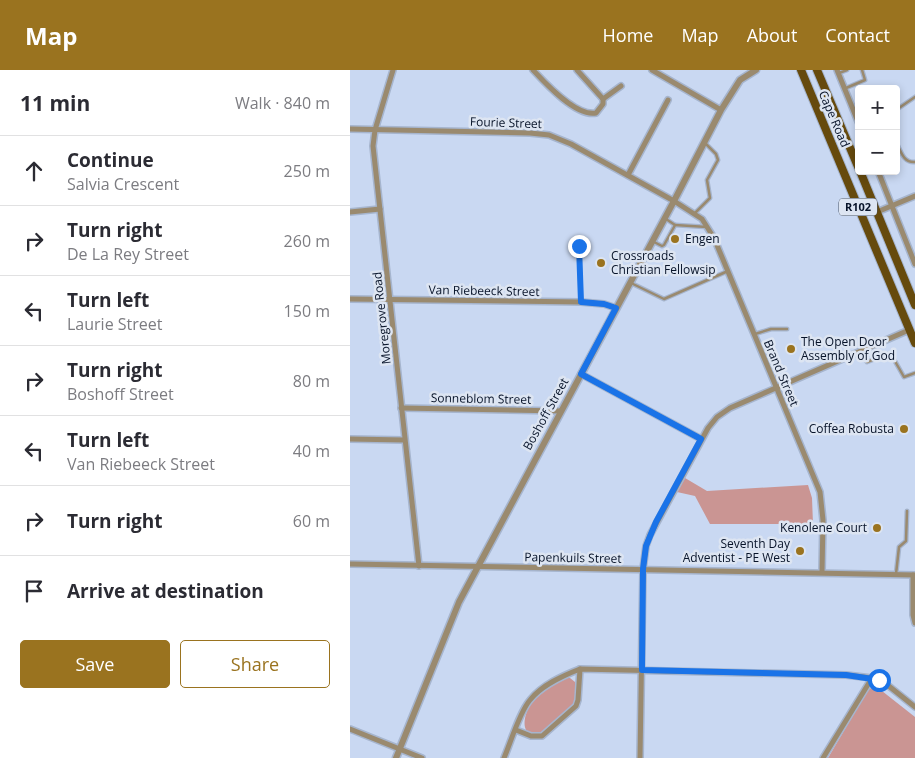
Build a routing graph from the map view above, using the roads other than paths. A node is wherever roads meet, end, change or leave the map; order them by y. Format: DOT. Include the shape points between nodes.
graph roads {
  1 [pos="394,70"];
  2 [pos="533,70"];
  3 [pos="577,70"];
  4 [pos="652,70"];
  5 [pos="756,70"];
  6 [pos="796,70"];
  7 [pos="801,70"];
  8 [pos="817,70"];
  9 [pos="847,70"];
  10 [pos="862,70"];
  11 [pos="838,72"];
  12 [pos="806,82"];
  13 [pos="621,86"];
  14 [pos="844,88"];
  15 [pos="915,98"];
  16 [pos="603,100"];
  17 [pos="668,100"];
  18 [pos="900,107"];
  19 [pos="721,110"];
  20 [pos="855,114"];
  21 [pos="350,129"];
  22 [pos="375,130"];
  23 [pos="704,142"];
  24 [pos="900,149"];
  25 [pos="855,160"];
  26 [pos="915,162"];
  27 [pos="861,175"];
  28 [pos="880,175"];
  29 [pos="628,176"];
  30 [pos="915,196"];
  31 [pos="674,201"];
  32 [pos="892,205"];
  33 [pos="380,209"];
  34 [pos="350,212"];
  35 [pos="877,212"];
  36 [pos="695,214"];
  37 [pos="665,218"];
  38 [pos="675,225"];
  39 [pos="708,226"];
  40 [pos="652,241"];
  41 [pos="579,246"];
  42 [pos="915,264"];
  43 [pos="728,271"];
  44 [pos="630,282"];
  45 [pos="350,299"];
  46 [pos="391,300"];
  47 [pos="581,302"];
  48 [pos="915,305"];
  49 [pos="616,308"];
  50 [pos="787,329"];
  51 [pos="910,330"];
  52 [pos="754,334"];
  53 [pos="915,343"];
  54 [pos="861,351"];
  55 [pos="915,373"];
  56 [pos="581,374"];
  57 [pos="775,388"];
  58 [pos="401,408"];
  59 [pos="561,411"];
  60 [pos="350,439"];
  61 [pos="701,439"];
  62 [pos="404,440"];
  63 [pos="907,511"];
  64 [pos="350,564"];
  65 [pos="419,566"];
  66 [pos="478,566"];
  67 [pos="643,569"];
  68 [pos="822,572"];
  69 [pos="896,574"];
  70 [pos="914,575"];
  71 [pos="914,588"];
  72 [pos="915,623"];
  73 [pos="580,669"];
  74 [pos="642,670"];
  75 [pos="872,678"];
  76 [pos="915,707"];
  77 [pos="350,729"];
  78 [pos="516,730"];
  79 [pos="400,749"];
  80 [pos="396,758"];
  81 [pos="422,758"];
  82 [pos="504,758"];
  83 [pos="640,758"];
  84 [pos="823,758"];
  1 -- 22 [label="street, Moregrove Road"];
  2 -- 16 [label="street" via="564,100 586,113 598,112"];
  3 -- 16 [label="street"];
  4 -- 19 [label="street"];
  5 -- 19 [label="street, Boshoff Street" via="740,80"];
  6 -- 12 [label="main road"];
  7 -- 12 [label="main road, Cape Road / R102"];
  8 -- 25 [label="main road, Cape Road / R102"];
  9 -- 11 [label="lane"];
  10 -- 14 [label="lane" via="865,80"];
  11 -- 14 [label="street, Cape Road"];
  12 -- 51 [label="main road, Cape Road / R102"];
  13 -- 16 [label="street"];
  14 -- 20 [label="street, Cape Road"];
  15 -- 18 [label="lane"];
  17 -- 29 [label="street"];
  19 -- 23 [label="street, Boshoff Street"];
  21 -- 22 [label="street, Fourie Street"];
  22 -- 29 [label="street, Fourie Street" via="541,133 570,144"];
  22 -- 33 [label="street, Moregrove Road" via="373,146"];
  23 -- 31 [label="street, Boshoff Street"];
  23 -- 36 [label="lane" via="718,160 706,180 710,198"];
  24 -- 26 [label="lane" via="906,160"];
  27 -- 35 [label="main road, Cape Road / R102"];
  28 -- 32 [label="street"];
  29 -- 31 [label="street, Fourie Street"];
  30 -- 32 [label="street"];
  31 -- 36 [label="street, Brand Street"];
  31 -- 37 [label="street, Boshoff Street"];
  32 -- 35 [label="street"];
  32 -- 42 [label="street"];
  33 -- 34 [label="street"];
  33 -- 46 [label="street, Moregrove Road"];
  35 -- 48 [label="main road, Cape Road / R102"];
  36 -- 39 [label="street, Brand Street"];
  37 -- 38 [label="lane"];
  37 -- 40 [label="street, Boshoff Street"];
  38 -- 39 [label="lane"];
  38 -- 40 [label="lane" via="664,245"];
  39 -- 43 [label="street, Brand Street"];
  40 -- 44 [label="street, Boshoff Street"];
  41 -- 47 [label="lane"];
  43 -- 44 [label="lane" via="664,299"];
  43 -- 52 [label="street, Brand Street"];
  44 -- 49 [label="street, Boshoff Street"];
  45 -- 46 [label="street, Van Riebeeck Street"];
  46 -- 47 [label="street, Van Riebeeck Street"];
  46 -- 58 [label="street, Moregrove Road"];
  47 -- 49 [label="street, Van Riebeeck Street"];
  49 -- 56 [label="street, Boshoff Street"];
  50 -- 52 [label="lane" via="762,330"];
  51 -- 53 [label="main road, Cape Road / R102"];
  51 -- 54 [label="street"];
  52 -- 57 [label="street, Brand Street"];
  54 -- 55 [label="lane" via="868,362 887,354 892,356 904,378"];
  54 -- 57 [label="street"];
  56 -- 59 [label="street, Boshoff Street"];
  56 -- 61 [label="street"];
  57 -- 61 [label="street" via="723,412"];
  57 -- 68 [label="street, Brand Street" via="820,492"];
  58 -- 59 [label="street, Sonneblom Street"];
  58 -- 62 [label="street, Moregrove Road"];
  59 -- 66 [label="street, Boshoff Street"];
  60 -- 62 [label="street"];
  61 -- 67 [label="street" via="650,535"];
  62 -- 65 [label="street, Moregrove Road"];
  63 -- 69 [label="lane" via="906,541 899,547"];
  64 -- 65 [label="street, Papenkuils Street"];
  65 -- 66 [label="street, Papenkuils Street"];
  66 -- 67 [label="street, Papenkuils Street"];
  66 -- 79 [label="street, Boshoff Street" via="459,602"];
  67 -- 68 [label="street, Papenkuils Street"];
  67 -- 74 [label="street"];
  68 -- 69 [label="street, Papenkuils Street"];
  69 -- 70 [label="street, Papenkuils Street"];
  70 -- 71 [label="street"];
  71 -- 72 [label="street"];
  73 -- 74 [label="street"];
  73 -- 78 [label="street" via="563,675 537,692 525,707"];
  73 -- 78 [label="street" via="578,700 571,711 542,736"];
  74 -- 75 [label="street"];
  74 -- 83 [label="street"];
  75 -- 76 [label="street" via="885,683"];
  75 -- 84 [label="street"];
  77 -- 79 [label="street"];
  78 -- 82 [label="street"];
  79 -- 80 [label="street, Boshoff Street"];
  79 -- 81 [label="street"];
}
